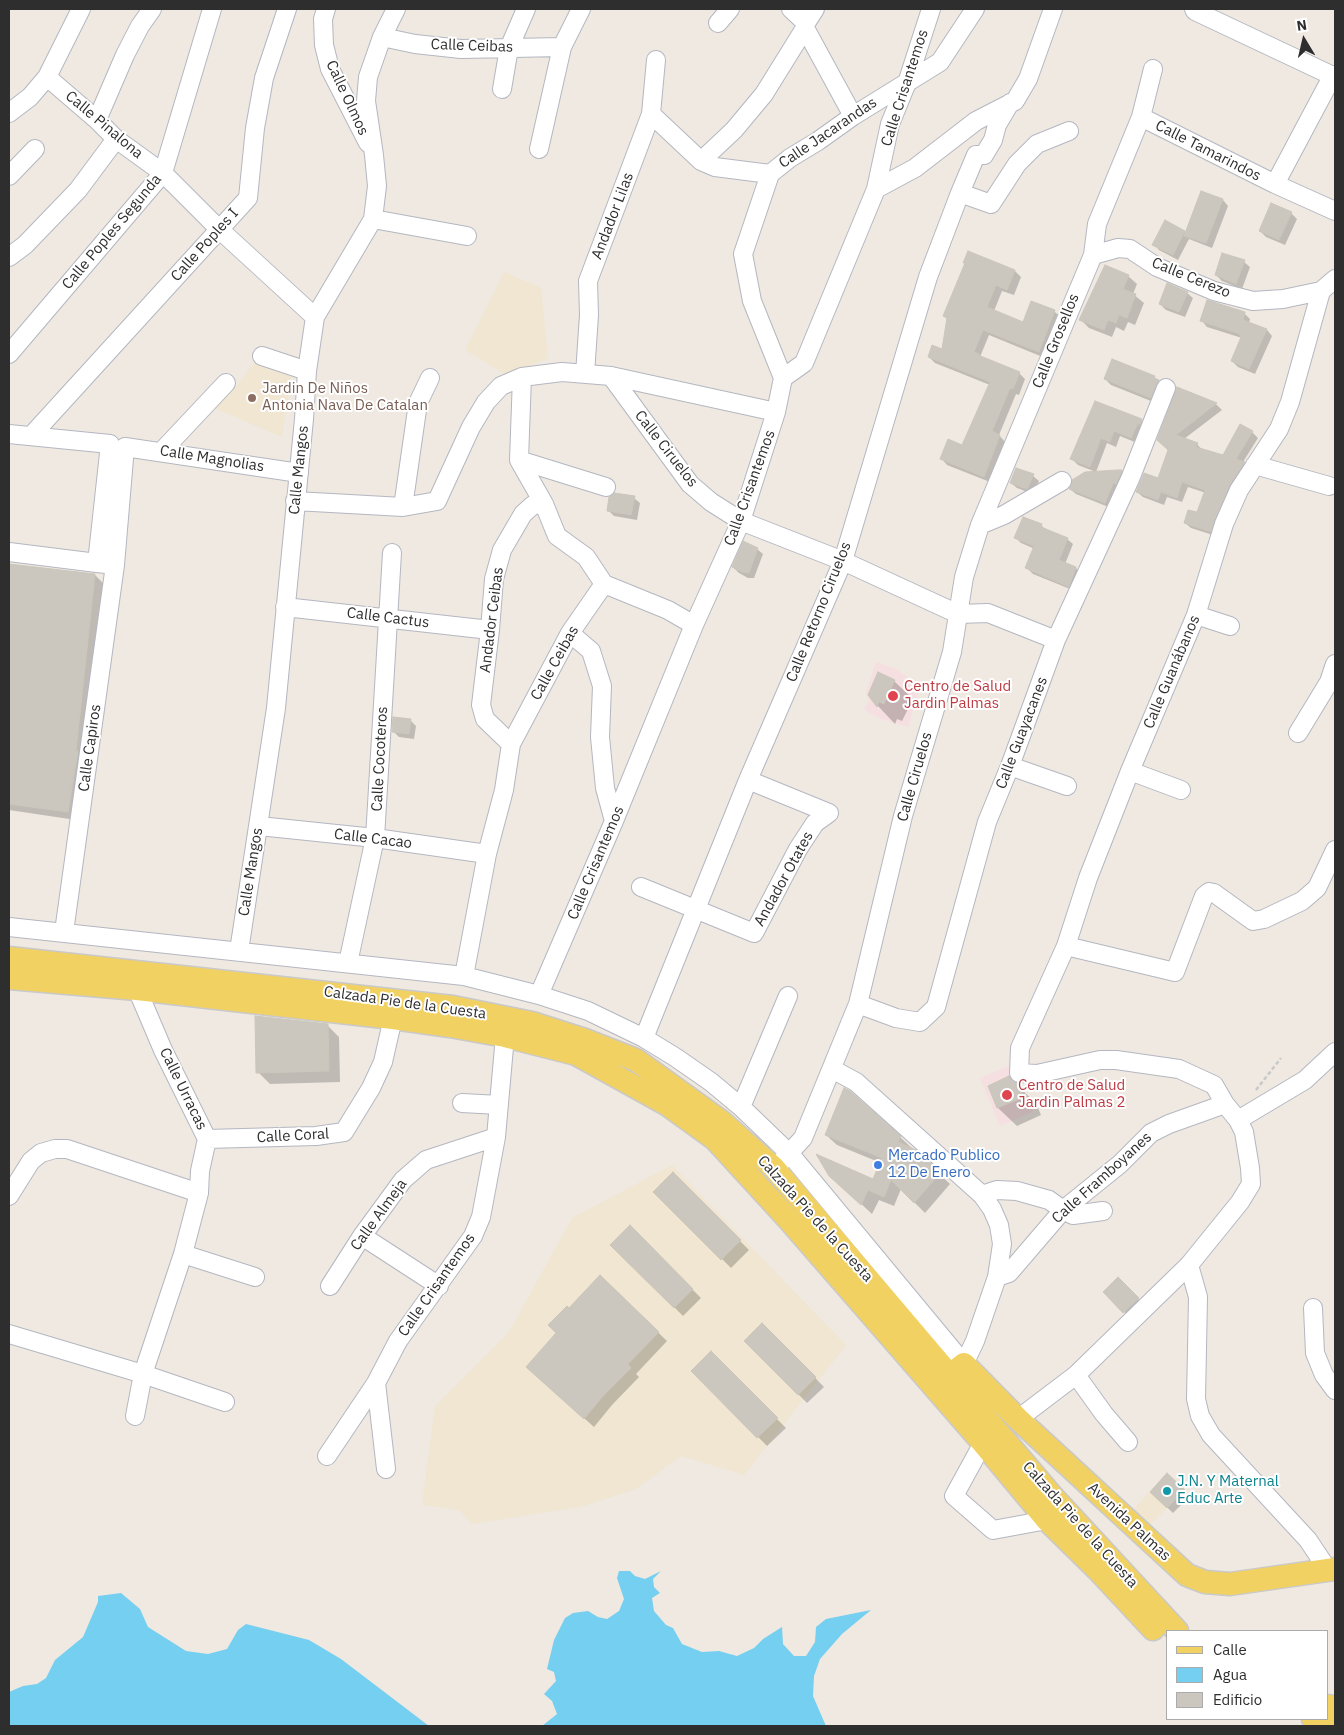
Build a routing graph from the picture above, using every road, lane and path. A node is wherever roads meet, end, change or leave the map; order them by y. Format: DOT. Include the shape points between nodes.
graph roads {
  1 [pos="81,9"];
  2 [pos="152,9"];
  3 [pos="212,9"];
  4 [pos="287,9"];
  5 [pos="326,9"];
  6 [pos="396,9"];
  7 [pos="526,9"];
  8 [pos="581,9"];
  9 [pos="730,9"];
  10 [pos="791,9"];
  11 [pos="931,9"];
  12 [pos="976,9"];
  13 [pos="1052,9"];
  14 [pos="1194,9"];
  15 [pos="808,20"];
  16 [pos="718,23"];
  17 [pos="382,37"];
  18 [pos="562,47"];
  19 [pos="509,48"];
  20 [pos="656,60"];
  21 [pos="1153,68"];
  22 [pos="47,76"];
  23 [pos="1334,76"];
  24 [pos="908,80"];
  25 [pos="502,89"];
  26 [pos="1010,103"];
  27 [pos="9,113"];
  28 [pos="651,114"];
  29 [pos="853,116"];
  30 [pos="1141,117"];
  31 [pos="97,120"];
  32 [pos="1069,131"];
  33 [pos="116,139"];
  34 [pos="35,149"];
  35 [pos="539,149"];
  36 [pos="374,155"];
  37 [pos="701,161"];
  38 [pos="163,173"];
  39 [pos="770,174"];
  40 [pos="9,176"];
  41 [pos="1275,184"];
  42 [pos="876,189"];
  43 [pos="960,193"];
  44 [pos="1335,211"];
  45 [pos="373,219"];
  46 [pos="220,230"];
  47 [pos="467,236"];
  48 [pos="1093,255"];
  49 [pos="9,257"];
  50 [pos="1335,279"];
  51 [pos="1321,291"];
  52 [pos="315,317"];
  53 [pos="9,354"];
  54 [pos="262,356"];
  55 [pos="307,371"];
  56 [pos="585,374"];
  57 [pos="611,376"];
  58 [pos="522,377"];
  59 [pos="430,378"];
  60 [pos="783,378"];
  61 [pos="226,383"];
  62 [pos="1166,388"];
  63 [pos="776,412"];
  64 [pos="9,434"];
  65 [pos="31,436"];
  66 [pos="118,445"];
  67 [pos="162,452"];
  68 [pos="519,460"];
  69 [pos="1255,465"];
  70 [pos="299,473"];
  71 [pos="1062,481"];
  72 [pos="1329,486"];
  73 [pos="606,487"];
  74 [pos="295,501"];
  75 [pos="544,504"];
  76 [pos="404,506"];
  77 [pos="741,521"];
  78 [pos="980,525"];
  79 [pos="9,552"];
  80 [pos="392,553"];
  81 [pos="842,561"];
  82 [pos="97,562"];
  83 [pos="116,565"];
  84 [pos="604,584"];
  85 [pos="285,606"];
  86 [pos="958,614"];
  87 [pos="1196,616"];
  88 [pos="388,618"];
  89 [pos="694,624"];
  90 [pos="1230,626"];
  91 [pos="490,630"];
  92 [pos="570,633"];
  93 [pos="1056,640"];
  94 [pos="1335,664"];
  95 [pos="1332,683"];
  96 [pos="1298,733"];
  97 [pos="511,744"];
  98 [pos="1010,766"];
  99 [pos="1130,771"];
  100 [pos="748,780"];
  101 [pos="1067,786"];
  102 [pos="1181,790"];
  103 [pos="614,821"];
  104 [pos="259,826"];
  105 [pos="375,838"];
  106 [pos="1335,850"];
  107 [pos="487,854"];
  108 [pos="641,887"];
  109 [pos="696,911"];
  110 [pos="9,927"];
  111 [pos="64,932"];
  112 [pos="1066,946"];
  113 [pos="238,951"];
  114 [pos="9,958"];
  115 [pos="348,963"];
  116 [pos="464,976"];
  117 [pos="9,978"];
  118 [pos="137,989"];
  119 [pos="539,995"];
  120 [pos="788,996"];
  121 [pos="858,1004"];
  122 [pos="393,1018"];
  123 [pos="504,1036"];
  124 [pos="644,1038"];
  125 [pos="1335,1052"];
  126 [pos="832,1069"];
  127 [pos="462,1103"];
  128 [pos="1225,1104"];
  129 [pos="499,1105"];
  130 [pos="741,1107"];
  131 [pos="1238,1120"];
  132 [pos="496,1137"];
  133 [pos="207,1139"];
  134 [pos="782,1161"];
  135 [pos="199,1193"];
  136 [pos="982,1195"];
  137 [pos="9,1196"];
  138 [pos="1063,1210"];
  139 [pos="1103,1210"];
  140 [pos="362,1236"];
  141 [pos="183,1254"];
  142 [pos="1188,1265"];
  143 [pos="255,1277"];
  144 [pos="997,1278"];
  145 [pos="330,1286"];
  146 [pos="439,1286"];
  147 [pos="1312,1308"];
  148 [pos="9,1334"];
  149 [pos="957,1369"];
  150 [pos="143,1374"];
  151 [pos="1076,1375"];
  152 [pos="376,1382"];
  153 [pos="1335,1390"];
  154 [pos="225,1402"];
  155 [pos="135,1416"];
  156 [pos="1018,1419"];
  157 [pos="1128,1442"];
  158 [pos="984,1443"];
  159 [pos="327,1456"];
  160 [pos="386,1469"];
  161 [pos="1047,1520"];
  162 [pos="1331,1570"];
  163 [pos="1176,1630"];
  164 [pos="1166,1642"];
  165 [pos="1317,1720"];
  166 [pos="1335,1724"];
  1 -- 22 [label="street"];
  2 -- 31 [label="street" via="125,55"];
  3 -- 38 [label="street, Calle Poples Segunda"];
  4 -- 46 [label="street, Calle Poples I" via="264,78 248,198"];
  5 -- 36 [label="street, Calle Olmos" via="324,45 330,69"];
  6 -- 17 [label="street, Calle Mangos"];
  7 -- 19 [label="street"];
  8 -- 18 [label="street"];
  9 -- 16 [label="street"];
  10 -- 15 [label="street"];
  11 -- 24 [label="street, Calle Crisantemos"];
  12 -- 24 [label="street, Calle Jacarandas" via="940,62"];
  13 -- 26 [label="street" via="1028,79 1015,101"];
  14 -- 23 [label="street"];
  15 -- 29 [label="street"];
  15 -- 37 [label="street" via="764,94 734,130"];
  17 -- 19 [label="street, Calle Ceibas" via="461,49"];
  17 -- 36 [label="street, Calle Mangos" via="368,77 366,102"];
  18 -- 19 [label="street, Calle Ceibas"];
  18 -- 35 [label="street"];
  19 -- 25 [label="street"];
  20 -- 28 [label="street, Andador Lilas"];
  21 -- 30 [label="street, Calle Grosellos"];
  22 -- 27 [label="street" via="30,97"];
  22 -- 31 [label="street, Calle Pinalona"];
  23 -- 41 [label="street, Calle Tamarindos"];
  24 -- 29 [label="street, Calle Jacarandas"];
  24 -- 42 [label="street, Calle Crisantemos" via="890,124"];
  26 -- 42 [label="street" via="976,121 916,168"];
  26 -- 43 [label="street, Calle Retorno Ciruelos" via="984,155 976,155"];
  28 -- 37 [label="street"];
  28 -- 56 [label="street, Andador Lilas" via="588,281"];
  29 -- 39 [label="street, Calle Jacarandas"];
  30 -- 41 [label="street, Calle Tamarindos"];
  30 -- 48 [label="street, Calle Grosellos" via="1097,224"];
  31 -- 33 [label="street, Calle Pinalona"];
  32 -- 43 [label="street" via="1037,144 1017,164 991,204"];
  33 -- 38 [label="street, Calle Pinalona"];
  33 -- 49 [label="street" via="78,190 25,245"];
  34 -- 40 [label="street"];
  36 -- 45 [label="street, Calle Mangos" via="377,186"];
  37 -- 39 [label="street" via="715,168"];
  38 -- 46 [label="street, Calle Pinalona"];
  38 -- 53 [label="street, Calle Poples Segunda"];
  39 -- 60 [label="street, Calle Jacarandas" via="743,254 752,301"];
  41 -- 44 [label="street, Calle Tamarindos"];
  42 -- 60 [label="street, Calle Crisantemos" via="804,363"];
  43 -- 81 [label="street, Calle Retorno Ciruelos" via="928,277"];
  45 -- 47 [label="street"];
  45 -- 52 [label="street, Calle Mangos"];
  46 -- 52 [label="street, Calle Pinalona"];
  46 -- 65 [label="street, Calle Poples I"];
  48 -- 51 [label="street, Calle Cerezo" via="1118,248 1130,249 1157,267 1214,291 1253,301"];
  48 -- 78 [label="street, Calle Grosellos"];
  50 -- 51 [label="street"];
  51 -- 69 [label="street, Calle Guanábanos" via="1290,402 1279,429"];
  52 -- 55 [label="street, Calle Mangos"];
  54 -- 55 [label="street"];
  55 -- 70 [label="street, Calle Mangos"];
  56 -- 57 [label="street"];
  56 -- 58 [label="street" via="562,372"];
  57 -- 63 [label="street"];
  57 -- 77 [label="street, Calle Ciruelos" via="690,484"];
  58 -- 68 [label="street"];
  58 -- 76 [label="street" via="501,386 486,402 471,426 437,501"];
  59 -- 76 [label="street" via="418,403"];
  60 -- 63 [label="street, Calle Crisantemos"];
  61 -- 67 [label="street"];
  62 -- 93 [label="street, Calle Guayacanes" via="1130,479"];
  63 -- 77 [label="street, Calle Crisantemos"];
  64 -- 65 [label="street, Calle Magnolias"];
  65 -- 66 [label="street, Calle Magnolias"];
  66 -- 67 [label="street, Calle Magnolias"];
  66 -- 82 [label="street"];
  66 -- 83 [label="street, Calle Capiros"];
  67 -- 70 [label="street, Calle Magnolias"];
  68 -- 73 [label="street"];
  68 -- 75 [label="street"];
  69 -- 72 [label="street"];
  69 -- 87 [label="street, Calle Guanábanos" via="1238,490 1224,524"];
  70 -- 74 [label="street, Calle Mangos"];
  71 -- 78 [label="street" via="1004,515"];
  74 -- 76 [label="street"];
  74 -- 85 [label="street, Calle Mangos"];
  75 -- 84 [label="street" via="557,536 586,557"];
  75 -- 91 [label="street, Andador Ceibas" via="533,505 523,514 502,550 494,579"];
  77 -- 81 [label="street, Calle Ciruelos"];
  77 -- 89 [label="street, Calle Crisantemos"];
  78 -- 86 [label="street, Calle Grosellos" via="964,577"];
  79 -- 82 [label="street"];
  80 -- 88 [label="street, Calle Cocoteros"];
  81 -- 86 [label="street, Calle Ciruelos"];
  81 -- 100 [label="street, Calle Retorno Ciruelos"];
  82 -- 83 [label="street"];
  83 -- 111 [label="street, Calle Capiros"];
  84 -- 89 [label="street"];
  84 -- 92 [label="street, Calle Ceibas"];
  85 -- 88 [label="street, Calle Cactus"];
  85 -- 104 [label="street, Calle Mangos" via="276,708"];
  86 -- 93 [label="street" via="988,613"];
  86 -- 121 [label="street, Calle Ciruelos" via="952,652 903,816"];
  87 -- 90 [label="street"];
  87 -- 99 [label="street, Calle Guanábanos"];
  88 -- 91 [label="street, Calle Cactus"];
  88 -- 105 [label="street, Calle Cocoteros"];
  89 -- 103 [label="street, Calle Crisantemos"];
  91 -- 97 [label="street, Andador Ceibas" via="481,705 485,719"];
  92 -- 97 [label="street, Calle Ceibas"];
  92 -- 103 [label="street" via="591,651 602,686 600,737"];
  93 -- 98 [label="street, Calle Guayacanes"];
  94 -- 95 [label="street"];
  95 -- 96 [label="street"];
  97 -- 107 [label="street, Calle Ceibas" via="504,790"];
  98 -- 101 [label="street"];
  98 -- 121 [label="street, Calle Guayacanes" via="987,822 936,1007 920,1022 896,1018"];
  99 -- 102 [label="street"];
  99 -- 112 [label="street, Calle Guanábanos" via="1088,878"];
  100 -- 109 [label="street, Calle Retorno Ciruelos"];
  100 -- 109 [label="street, Andador Otates" via="829,813 815,823 798,849 754,933"];
  103 -- 119 [label="street, Calle Crisantemos"];
  104 -- 105 [label="street, Calle Cacao"];
  104 -- 113 [label="street, Calle Mangos"];
  105 -- 107 [label="street, Calle Cacao"];
  105 -- 115 [label="street, Calle Cocoteros"];
  106 -- 112 [label="street" via="1317,888 1302,900 1264,919 1253,921 1209,892 1204,896 1175,972"];
  107 -- 116 [label="street, Calle Ceibas"];
  108 -- 109 [label="street"];
  109 -- 124 [label="street, Calle Retorno Ciruelos"];
  110 -- 111 [label="street"];
  111 -- 113 [label="street"];
  112 -- 128 [label="street, Calle Guanábanos" via="1020,1048 1020,1073 1037,1074 1100,1060 1179,1069 1214,1085"];
  113 -- 115 [label="street"];
  114 -- 134 [label="main road, Calzada Pie de la Cuesta" via="453,1007 532,1023 636,1060"];
  115 -- 116 [label="street"];
  116 -- 119 [label="street"];
  117 -- 118 [label="main road, Calzada Pie de la Cuesta"];
  118 -- 122 [label="main road, Calzada Pie de la Cuesta"];
  118 -- 133 [label="street, Calle Urracas"];
  119 -- 124 [label="street" via="588,1011"];
  120 -- 130 [label="street"];
  121 -- 126 [label="street, Calle Ciruelos"];
  122 -- 123 [label="main road, Calzada Pie de la Cuesta"];
  122 -- 133 [label="street, Calle Coral" via="383,1062 344,1132 316,1136"];
  123 -- 129 [label="street, Calle Crisantemos"];
  123 -- 158 [label="main road, Calzada Pie de la Cuesta" via="576,1054 668,1105 716,1140"];
  124 -- 130 [label="street" via="675,1056"];
  125 -- 131 [label="street" via="1305,1080"];
  126 -- 134 [label="street, Calle Ciruelos" via="804,1138"];
  126 -- 136 [label="street" via="856,1082"];
  127 -- 129 [label="street"];
  128 -- 131 [label="street"];
  128 -- 138 [label="street, Calle Framboyanes" via="1151,1133 1120,1164"];
  129 -- 132 [label="street, Calle Crisantemos"];
  130 -- 134 [label="street"];
  131 -- 142 [label="street" via="1244,1132 1251,1184"];
  132 -- 140 [label="street, Calle Almeja" via="426,1160 403,1180"];
  132 -- 146 [label="street, Calle Crisantemos" via="480,1217 473,1236"];
  133 -- 135 [label="street, Calle Urracas"];
  134 -- 149 [label="main road, Calzada Pie de la Cuesta"];
  135 -- 137 [label="street" via="67,1149 54,1149 31,1161"];
  135 -- 141 [label="street, Calle Urracas"];
  136 -- 138 [label="street" via="997,1190 1017,1191 1049,1200"];
  136 -- 144 [label="street" via="999,1225 1002,1244"];
  138 -- 139 [label="street" via="1073,1215"];
  138 -- 144 [label="street, Calle Framboyanes" via="1009,1273"];
  140 -- 145 [label="street, Calle Almeja"];
  140 -- 146 [label="street"];
  141 -- 143 [label="street"];
  141 -- 150 [label="street, Calle Urracas"];
  142 -- 151 [label="street"];
  142 -- 162 [label="street" via="1198,1297 1196,1399 1200,1416 1211,1435 1308,1540"];
  144 -- 149 [label="street" via="975,1341"];
  146 -- 152 [label="street, Calle Crisantemos" via="398,1341"];
  147 -- 153 [label="street" via="1315,1353 1324,1375"];
  148 -- 150 [label="street"];
  149 -- 156 [label="main road, Avenida Palmas"];
  149 -- 163 [label="main road, Calzada Pie de la Cuesta" via="1053,1498"];
  150 -- 154 [label="street"];
  150 -- 155 [label="street, Calle Urracas"];
  151 -- 156 [label="street"];
  151 -- 157 [label="street"];
  152 -- 159 [label="street, Calle Crisantemos"];
  152 -- 160 [label="street"];
  156 -- 162 [label="main road, Avenida Palmas" via="1187,1575 1205,1582 1230,1584"];
  158 -- 161 [label="main road, Calzada Pie de la Cuesta"];
  158 -- 161 [label="street" via="954,1496 992,1530"];
  161 -- 164 [label="main road, Calzada Pie de la Cuesta"];
  165 -- 166 [label="main road"];
}
